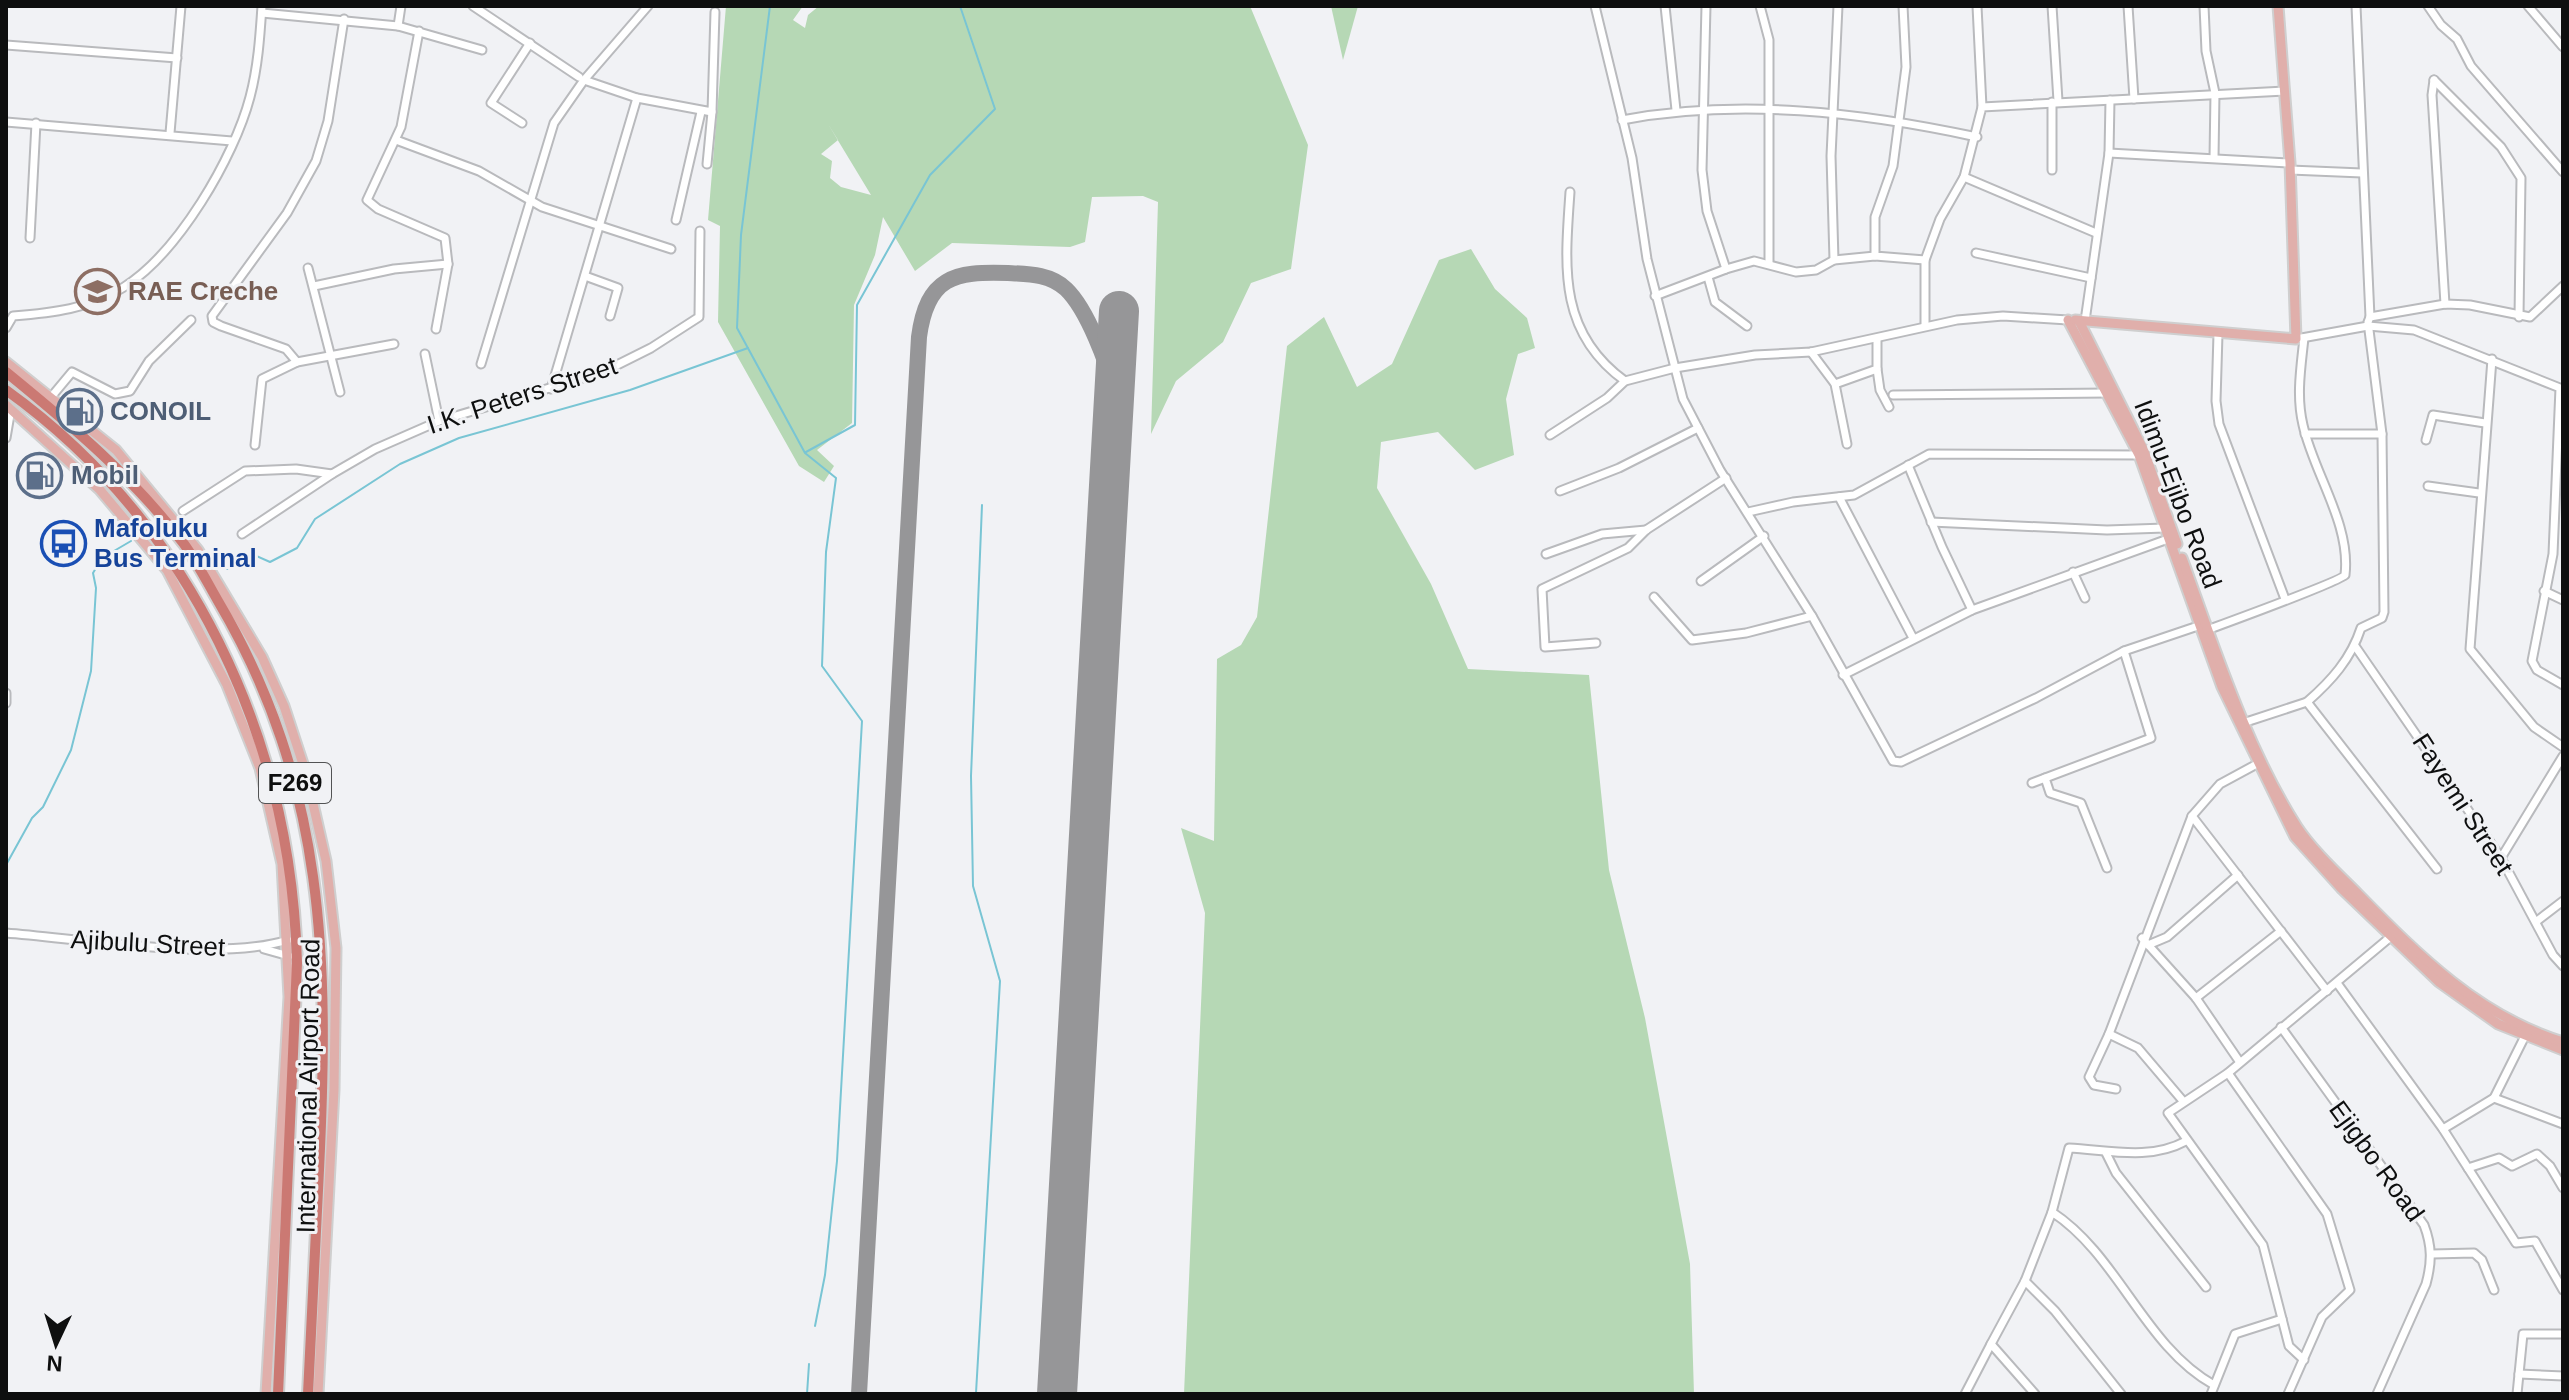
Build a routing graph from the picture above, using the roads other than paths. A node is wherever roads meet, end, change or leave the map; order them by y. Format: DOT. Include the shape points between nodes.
graph roads {
  1 [pos="181,6"];
  2 [pos="401,6"];
  3 [pos="473,6"];
  4 [pos="1595,6"];
  5 [pos="1665,6"];
  6 [pos="1706,6"];
  7 [pos="1760,6"];
  8 [pos="1829,6"];
  9 [pos="1903,6"];
  10 [pos="1977,6"];
  11 [pos="2052,6"];
  12 [pos="2128,6"];
  13 [pos="2204,6"];
  14 [pos="2278,6"];
  15 [pos="2356,6"];
  16 [pos="2428,6"];
  17 [pos="2528,6"];
  18 [pos="262,9"];
  19 [pos="646,9"];
  20 [pos="1838,9"];
  21 [pos="715,12"];
  22 [pos="344,19"];
  23 [pos="398,26"];
  24 [pos="419,31"];
  25 [pos="530,43"];
  26 [pos="6,45"];
  27 [pos="2563,47"];
  28 [pos="482,50"];
  29 [pos="177,58"];
  30 [pos="582,78"];
  31 [pos="2285,91"];
  32 [pos="2215,93"];
  33 [pos="637,98"];
  34 [pos="2134,99"];
  35 [pos="2110,100"];
  36 [pos="2055,101"];
  37 [pos="1982,107"];
  38 [pos="1702,108"];
  39 [pos="1676,110"];
  40 [pos="1768,110"];
  41 [pos="701,112"];
  42 [pos="712,112"];
  43 [pos="1835,114"];
  44 [pos="1622,120"];
  45 [pos="6,122"];
  46 [pos="1897,122"];
  47 [pos="36,123"];
  48 [pos="522,123"];
  49 [pos="170,133"];
  50 [pos="1977,137"];
  51 [pos="396,140"];
  52 [pos="232,141"];
  53 [pos="2109,153"];
  54 [pos="2214,158"];
  55 [pos="707,164"];
  56 [pos="2290,167"];
  57 [pos="2052,170"];
  58 [pos="2563,172"];
  59 [pos="2362,173"];
  60 [pos="1964,177"];
  61 [pos="1570,192"];
  62 [pos="533,200"];
  63 [pos="676,220"];
  64 [pos="599,223"];
  65 [pos="700,231"];
  66 [pos="2096,233"];
  67 [pos="30,238"];
  68 [pos="667,248"];
  69 [pos="1976,253"];
  70 [pos="1875,256"];
  71 [pos="1834,260"];
  72 [pos="1925,260"];
  73 [pos="1769,263"];
  74 [pos="448,264"];
  75 [pos="308,268"];
  76 [pos="1726,269"];
  77 [pos="586,273"];
  78 [pos="1708,277"];
  79 [pos="2091,278"];
  80 [pos="314,286"];
  81 [pos="2563,286"];
  82 [pos="1655,296"];
  83 [pos="2445,304"];
  84 [pos="610,316"];
  85 [pos="2370,317"];
  86 [pos="2519,317"];
  87 [pos="191,320"];
  88 [pos="2077,321"];
  89 [pos="1747,326"];
  90 [pos="1925,326"];
  91 [pos="2368,326"];
  92 [pos="6,328"];
  93 [pos="436,329"];
  94 [pos="2218,334"];
  95 [pos="2300,338"];
  96 [pos="1877,340"];
  97 [pos="394,344"];
  98 [pos="1811,352"];
  99 [pos="425,354"];
  100 [pos="331,356"];
  101 [pos="2492,359"];
  102 [pos="6,362"];
  103 [pos="297,362"];
  104 [pos="481,364"];
  105 [pos="1675,368"];
  106 [pos="1877,369"];
  107 [pos="6,372"];
  108 [pos="1625,381"];
  109 [pos="1835,384"];
  110 [pos="551,389"];
  111 [pos="6,390"];
  112 [pos="340,392"];
  113 [pos="2108,393"];
  114 [pos="1893,395"];
  115 [pos="52,396"];
  116 [pos="9,407"];
  117 [pos="1889,407"];
  118 [pos="439,421"];
  119 [pos="2485,423"];
  120 [pos="1698,428"];
  121 [pos="2305,434"];
  122 [pos="2382,434"];
  123 [pos="1550,435"];
  124 [pos="6,438"];
  125 [pos="2426,440"];
  126 [pos="2135,441"];
  127 [pos="1847,444"];
  128 [pos="255,445"];
  129 [pos="2139,455"];
  130 [pos="1908,465"];
  131 [pos="332,474"];
  132 [pos="1726,478"];
  133 [pos="2428,486"];
  134 [pos="1560,491"];
  135 [pos="2479,493"];
  136 [pos="1839,497"];
  137 [pos="2162,509"];
  138 [pos="183,511"];
  139 [pos="1748,512"];
  140 [pos="1931,522"];
  141 [pos="2165,528"];
  142 [pos="1646,530"];
  143 [pos="242,534"];
  144 [pos="1764,536"];
  145 [pos="2168,539"];
  146 [pos="1546,554"];
  147 [pos="2073,572"];
  148 [pos="1701,581"];
  149 [pos="2544,591"];
  150 [pos="1654,597"];
  151 [pos="2085,598"];
  152 [pos="2285,599"];
  153 [pos="2563,600"];
  154 [pos="1972,610"];
  155 [pos="1812,616"];
  156 [pos="2203,628"];
  157 [pos="1913,638"];
  158 [pos="1596,643"];
  159 [pos="2355,646"];
  160 [pos="2124,651"];
  161 [pos="1843,675"];
  162 [pos="2563,685"];
  163 [pos="6,693"];
  164 [pos="2307,702"];
  165 [pos="6,703"];
  166 [pos="2246,722"];
  167 [pos="2563,747"];
  168 [pos="2563,756"];
  169 [pos="2257,764"];
  170 [pos="2045,778"];
  171 [pos="2032,783"];
  172 [pos="2192,816"];
  173 [pos="2501,858"];
  174 [pos="2107,868"];
  175 [pos="2437,869"];
  176 [pos="2238,875"];
  177 [pos="2563,901"];
  178 [pos="2537,921"];
  179 [pos="2281,931"];
  180 [pos="6,933"];
  181 [pos="2393,935"];
  182 [pos="288,940"];
  183 [pos="2145,942"];
  184 [pos="262,948"];
  185 [pos="289,956"];
  186 [pos="2563,966"];
  187 [pos="2337,983"];
  188 [pos="2327,991"];
  189 [pos="2196,998"];
  190 [pos="2281,1027"];
  191 [pos="2109,1034"];
  192 [pos="2525,1036"];
  193 [pos="2563,1042"];
  194 [pos="2563,1050"];
  195 [pos="2239,1061"];
  196 [pos="2228,1073"];
  197 [pos="2116,1089"];
  198 [pos="2494,1098"];
  199 [pos="2183,1101"];
  200 [pos="2563,1124"];
  201 [pos="2443,1129"];
  202 [pos="2186,1141"];
  203 [pos="2106,1153"];
  204 [pos="2468,1168"];
  205 [pos="2563,1188"];
  206 [pos="286,1209"];
  207 [pos="2052,1212"];
  208 [pos="322,1230"];
  209 [pos="276,1236"];
  210 [pos="2432,1254"];
  211 [pos="2025,1281"];
  212 [pos="2206,1287"];
  213 [pos="2494,1290"];
  214 [pos="2563,1290"];
  215 [pos="2282,1319"];
  216 [pos="2563,1334"];
  217 [pos="1991,1344"];
  218 [pos="2304,1360"];
  219 [pos="2519,1374"];
  220 [pos="2563,1376"];
  221 [pos="2214,1385"];
  222 [pos="266,1394"];
  223 [pos="278,1394"];
  224 [pos="308,1394"];
  225 [pos="318,1394"];
  226 [pos="1965,1394"];
  227 [pos="2035,1394"];
  228 [pos="2121,1394"];
  229 [pos="2211,1394"];
  230 [pos="2288,1394"];
  231 [pos="2377,1394"];
  232 [pos="2517,1394"];
  1 -- 29 [label="street"];
  2 -- 23 [label="street"];
  3 -- 25 [label="street"];
  4 -- 44 [label="street"];
  5 -- 39 [label="street"];
  6 -- 38 [label="street"];
  7 -- 40 [label="street" via="1769,40"];
  8 -- 20 [label="street"];
  9 -- 46 [label="street" via="1907,57"];
  10 -- 37 [label="street"];
  11 -- 36 [label="street"];
  12 -- 34 [label="street"];
  13 -- 32 [label="street"];
  14 -- 31 [label="main road"];
  15 -- 59 [label="street"];
  16 -- 58 [label="street" via="2457,39 2471,66"];
  17 -- 27 [label="street"];
  18 -- 22 [label="street"];
  18 -- 52 [label="street" via="250,99"];
  19 -- 30 [label="street"];
  20 -- 43 [label="street"];
  21 -- 42 [label="street"];
  22 -- 23 [label="street"];
  22 -- 103 [label="street" via="328,121 316,161 287,213 212,316 221,326 286,349"];
  23 -- 24 [label="street"];
  24 -- 28 [label="street"];
  24 -- 51 [label="street"];
  25 -- 30 [label="street"];
  25 -- 48 [label="street" via="491,103"];
  26 -- 29 [label="street"];
  29 -- 49 [label="street"];
  30 -- 33 [label="street"];
  30 -- 62 [label="street" via="554,123"];
  31 -- 32 [label="street"];
  31 -- 56 [label="main road"];
  32 -- 34 [label="street"];
  32 -- 54 [label="street"];
  33 -- 41 [label="street"];
  33 -- 64 [label="street"];
  34 -- 35 [label="street"];
  35 -- 36 [label="street"];
  35 -- 53 [label="street"];
  36 -- 37 [label="street"];
  36 -- 57 [label="street"];
  37 -- 50 [label="street"];
  38 -- 39 [label="street"];
  38 -- 40 [label="street"];
  38 -- 76 [label="street" via="1707,211"];
  39 -- 44 [label="street"];
  40 -- 43 [label="street"];
  40 -- 73 [label="street"];
  41 -- 42 [label="street"];
  41 -- 63 [label="street"];
  42 -- 55 [label="street"];
  43 -- 46 [label="street"];
  43 -- 71 [label="street"];
  44 -- 82 [label="street"];
  45 -- 47 [label="street"];
  46 -- 50 [label="street"];
  46 -- 70 [label="street" via="1893,166 1875,217"];
  47 -- 49 [label="street"];
  47 -- 67 [label="street"];
  49 -- 52 [label="street"];
  50 -- 60 [label="street"];
  51 -- 62 [label="street" via="479,171"];
  51 -- 74 [label="street" via="369,205 439,233 448,246"];
  52 -- 92 [label="street" via="182,233 124,288 60,312 13,316"];
  53 -- 54 [label="street"];
  53 -- 66 [label="street"];
  54 -- 56 [label="street"];
  56 -- 59 [label="street"];
  56 -- 95 [label="main road"];
  59 -- 85 [label="street"];
  60 -- 66 [label="street"];
  60 -- 72 [label="street"];
  61 -- 108 [label="street" via="1568,298 1608,368"];
  62 -- 64 [label="street"];
  62 -- 104 [label="street"];
  64 -- 68 [label="street"];
  64 -- 77 [label="street"];
  65 -- 110 [label="street, I.K. Peters Street" via="699,317 603,372"];
  66 -- 79 [label="street"];
  69 -- 79 [label="street"];
  70 -- 71 [label="street"];
  70 -- 72 [label="street"];
  71 -- 73 [label="street" via="1816,270 1796,272"];
  72 -- 90 [label="street"];
  73 -- 76 [label="street" via="1754,261"];
  74 -- 80 [label="street"];
  74 -- 93 [label="street"];
  75 -- 80 [label="street"];
  76 -- 78 [label="street"];
  77 -- 84 [label="street" via="618,288"];
  77 -- 110 [label="street"];
  78 -- 82 [label="street"];
  78 -- 89 [label="street" via="1715,302"];
  79 -- 88 [label="street"];
  80 -- 100 [label="street"];
  81 -- 86 [label="street" via="2533,315"];
  82 -- 105 [label="street"];
  83 -- 85 [label="street"];
  83 -- 86 [label="street"];
  83 -- 86 [label="street" via="2434,80 2501,147 2521,178"];
  85 -- 91 [label="street"];
  87 -- 115 [label="street" via="149,361 130,391 115,394 72,372"];
  88 -- 90 [label="street" via="2003,316"];
  88 -- 94 [label="main road"];
  88 -- 113 [label="main road, Idimu-Ejibo Road"];
  88 -- 126 [label="main road, Idimu-Ejibo Road"];
  90 -- 96 [label="street"];
  91 -- 95 [label="street"];
  91 -- 101 [label="street" via="2414,330"];
  91 -- 122 [label="street"];
  94 -- 95 [label="main road"];
  94 -- 152 [label="street" via="2219,424"];
  95 -- 121 [label="street"];
  96 -- 98 [label="street"];
  96 -- 106 [label="street"];
  97 -- 100 [label="street"];
  98 -- 105 [label="street"];
  98 -- 109 [label="street"];
  99 -- 118 [label="street"];
  100 -- 103 [label="street"];
  100 -- 112 [label="street"];
  101 -- 119 [label="street"];
  101 -- 149 [label="street" via="2560,388 2553,554"];
  102 -- 115 [label="main road, International Airport Road"];
  103 -- 128 [label="street" via="260,383"];
  105 -- 108 [label="street"];
  105 -- 120 [label="street"];
  106 -- 109 [label="street"];
  106 -- 117 [label="street"];
  107 -- 208 [label="highway, International Airport Road / F269" via="117,467 186,547 236,631 269,705 303,815 322,937"];
  108 -- 123 [label="street"];
  109 -- 127 [label="street"];
  110 -- 118 [label="street, I.K. Peters Street"];
  111 -- 206 [label="highway, International Airport Road / F269" via="95,466 171,558 218,639 261,742 284,827 296,946"];
  113 -- 114 [label="street"];
  113 -- 126 [label="main road, Idimu-Ejibo Road"];
  115 -- 208 [label="main road, International Airport Road" via="116,450 198,550 262,657 306,773 326,861 336,948"];
  116 -- 124 [label="street"];
  116 -- 182 [label="main road, International Airport Road" via="121,512 167,570 189,608 260,768 282,864"];
  118 -- 131 [label="street, I.K. Peters Street"];
  119 -- 125 [label="street" via="2433,415"];
  119 -- 135 [label="street"];
  120 -- 132 [label="street"];
  120 -- 134 [label="street"];
  121 -- 122 [label="street"];
  121 -- 152 [label="street" via="2347,564 2340,582"];
  122 -- 159 [label="street" via="2384,612 2361,628"];
  126 -- 129 [label="main road, Idimu-Ejibo Road"];
  126 -- 137 [label="main road, Idimu-Ejibo Road"];
  129 -- 130 [label="street" via="1951,452 1929,454"];
  129 -- 137 [label="main road, Idimu-Ejibo Road"];
  130 -- 136 [label="street" via="1854,495"];
  130 -- 140 [label="street"];
  131 -- 138 [label="street" via="245,471"];
  131 -- 143 [label="street, I.K. Peters Street"];
  132 -- 139 [label="street"];
  132 -- 142 [label="street"];
  133 -- 135 [label="street"];
  135 -- 167 [label="street" via="2470,649 2534,727"];
  136 -- 139 [label="street"];
  136 -- 157 [label="street"];
  137 -- 141 [label="main road, Idimu-Ejibo Road"];
  137 -- 156 [label="main road, Idimu-Ejibo Road"];
  139 -- 144 [label="street"];
  140 -- 141 [label="street"];
  140 -- 154 [label="street"];
  141 -- 145 [label="main road, Idimu-Ejibo Road"];
  142 -- 146 [label="street" via="1602,534"];
  142 -- 158 [label="street" via="1628,548 1542,589 1545,647"];
  144 -- 148 [label="street"];
  144 -- 155 [label="street"];
  145 -- 147 [label="street"];
  145 -- 156 [label="main road, Idimu-Ejibo Road"];
  147 -- 151 [label="street"];
  147 -- 154 [label="street"];
  149 -- 153 [label="street"];
  149 -- 162 [label="street" via="2532,661 2537,670"];
  150 -- 155 [label="street" via="1692,640"];
  152 -- 156 [label="street"];
  154 -- 157 [label="street"];
  155 -- 161 [label="street"];
  156 -- 160 [label="street"];
  156 -- 166 [label="main road, Idimu-Ejibo Road"];
  156 -- 169 [label="main road, Idimu-Ejibo Road"];
  157 -- 161 [label="street"];
  159 -- 164 [label="street" via="2330,682"];
  159 -- 173 [label="street, Fayemi Street"];
  160 -- 161 [label="street" via="1901,762 1889,756"];
  160 -- 170 [label="street" via="2151,738"];
  163 -- 165 [label="street"];
  164 -- 166 [label="street"];
  164 -- 175 [label="street"];
  166 -- 181 [label="main road, Idimu-Ejibo Road" via="2300,832"];
  168 -- 173 [label="street"];
  169 -- 172 [label="street" via="2220,784"];
  169 -- 181 [label="main road, Idimu-Ejibo Road" via="2295,837"];
  170 -- 171 [label="street"];
  170 -- 174 [label="street" via="2050,793 2081,803"];
  172 -- 176 [label="street"];
  172 -- 183 [label="street"];
  173 -- 178 [label="street, Fayemi Street"];
  176 -- 179 [label="street"];
  176 -- 183 [label="street" via="2167,937"];
  177 -- 178 [label="street"];
  178 -- 186 [label="street, Fayemi Street"];
  179 -- 188 [label="street"];
  179 -- 189 [label="street"];
  180 -- 184 [label="street, Ajibulu Street"];
  181 -- 187 [label="street"];
  181 -- 192 [label="main road, Idimu-Ejibo Road" via="2439,982 2498,1024"];
  181 -- 193 [label="main road, Idimu-Ejibo Road" via="2501,1018"];
  182 -- 184 [label="street, Ajibulu Street"];
  182 -- 185 [label="main road, International Airport Road"];
  183 -- 189 [label="street"];
  183 -- 191 [label="street"];
  184 -- 185 [label="street"];
  185 -- 209 [label="main road, International Airport Road"];
  187 -- 188 [label="street"];
  187 -- 201 [label="street"];
  188 -- 190 [label="street"];
  189 -- 195 [label="street"];
  190 -- 195 [label="street"];
  190 -- 210 [label="street, Ejigbo Road" via="2424,1225"];
  191 -- 197 [label="street" via="2089,1081"];
  191 -- 199 [label="street" via="2138,1048"];
  192 -- 194 [label="main road, Idimu-Ejibo Road"];
  192 -- 198 [label="street"];
  195 -- 196 [label="street"];
  196 -- 199 [label="street"];
  196 -- 218 [label="street" via="2327,1214 2336,1236 2349,1294 2322,1317"];
  198 -- 200 [label="street"];
  198 -- 201 [label="street"];
  199 -- 202 [label="street" via="2168,1113"];
  201 -- 204 [label="street"];
  202 -- 203 [label="street" via="2164,1152"];
  202 -- 215 [label="street" via="2263,1245"];
  203 -- 207 [label="street" via="2069,1148"];
  203 -- 212 [label="street"];
  204 -- 205 [label="street" via="2499,1158 2512,1166 2537,1154"];
  204 -- 214 [label="street" via="2516,1243 2535,1241"];
  206 -- 209 [label="main road"];
  206 -- 223 [label="highway, International Airport Road / F269"];
  207 -- 211 [label="street"];
  207 -- 221 [label="street" via="2076,1229 2183,1365"];
  208 -- 224 [label="highway, International Airport Road / F269"];
  208 -- 225 [label="main road, International Airport Road"];
  209 -- 222 [label="main road, International Airport Road"];
  210 -- 213 [label="street" via="2474,1253"];
  210 -- 231 [label="street, Ejigbo Road" via="2426,1284"];
  211 -- 217 [label="street"];
  211 -- 228 [label="street"];
  215 -- 218 [label="street" via="2291,1352"];
  215 -- 221 [label="street" via="2235,1334"];
  216 -- 219 [label="street" via="2523,1334"];
  217 -- 226 [label="street"];
  217 -- 227 [label="street"];
  218 -- 230 [label="street"];
  219 -- 220 [label="street"];
  219 -- 232 [label="street"];
  221 -- 229 [label="street"];
}
